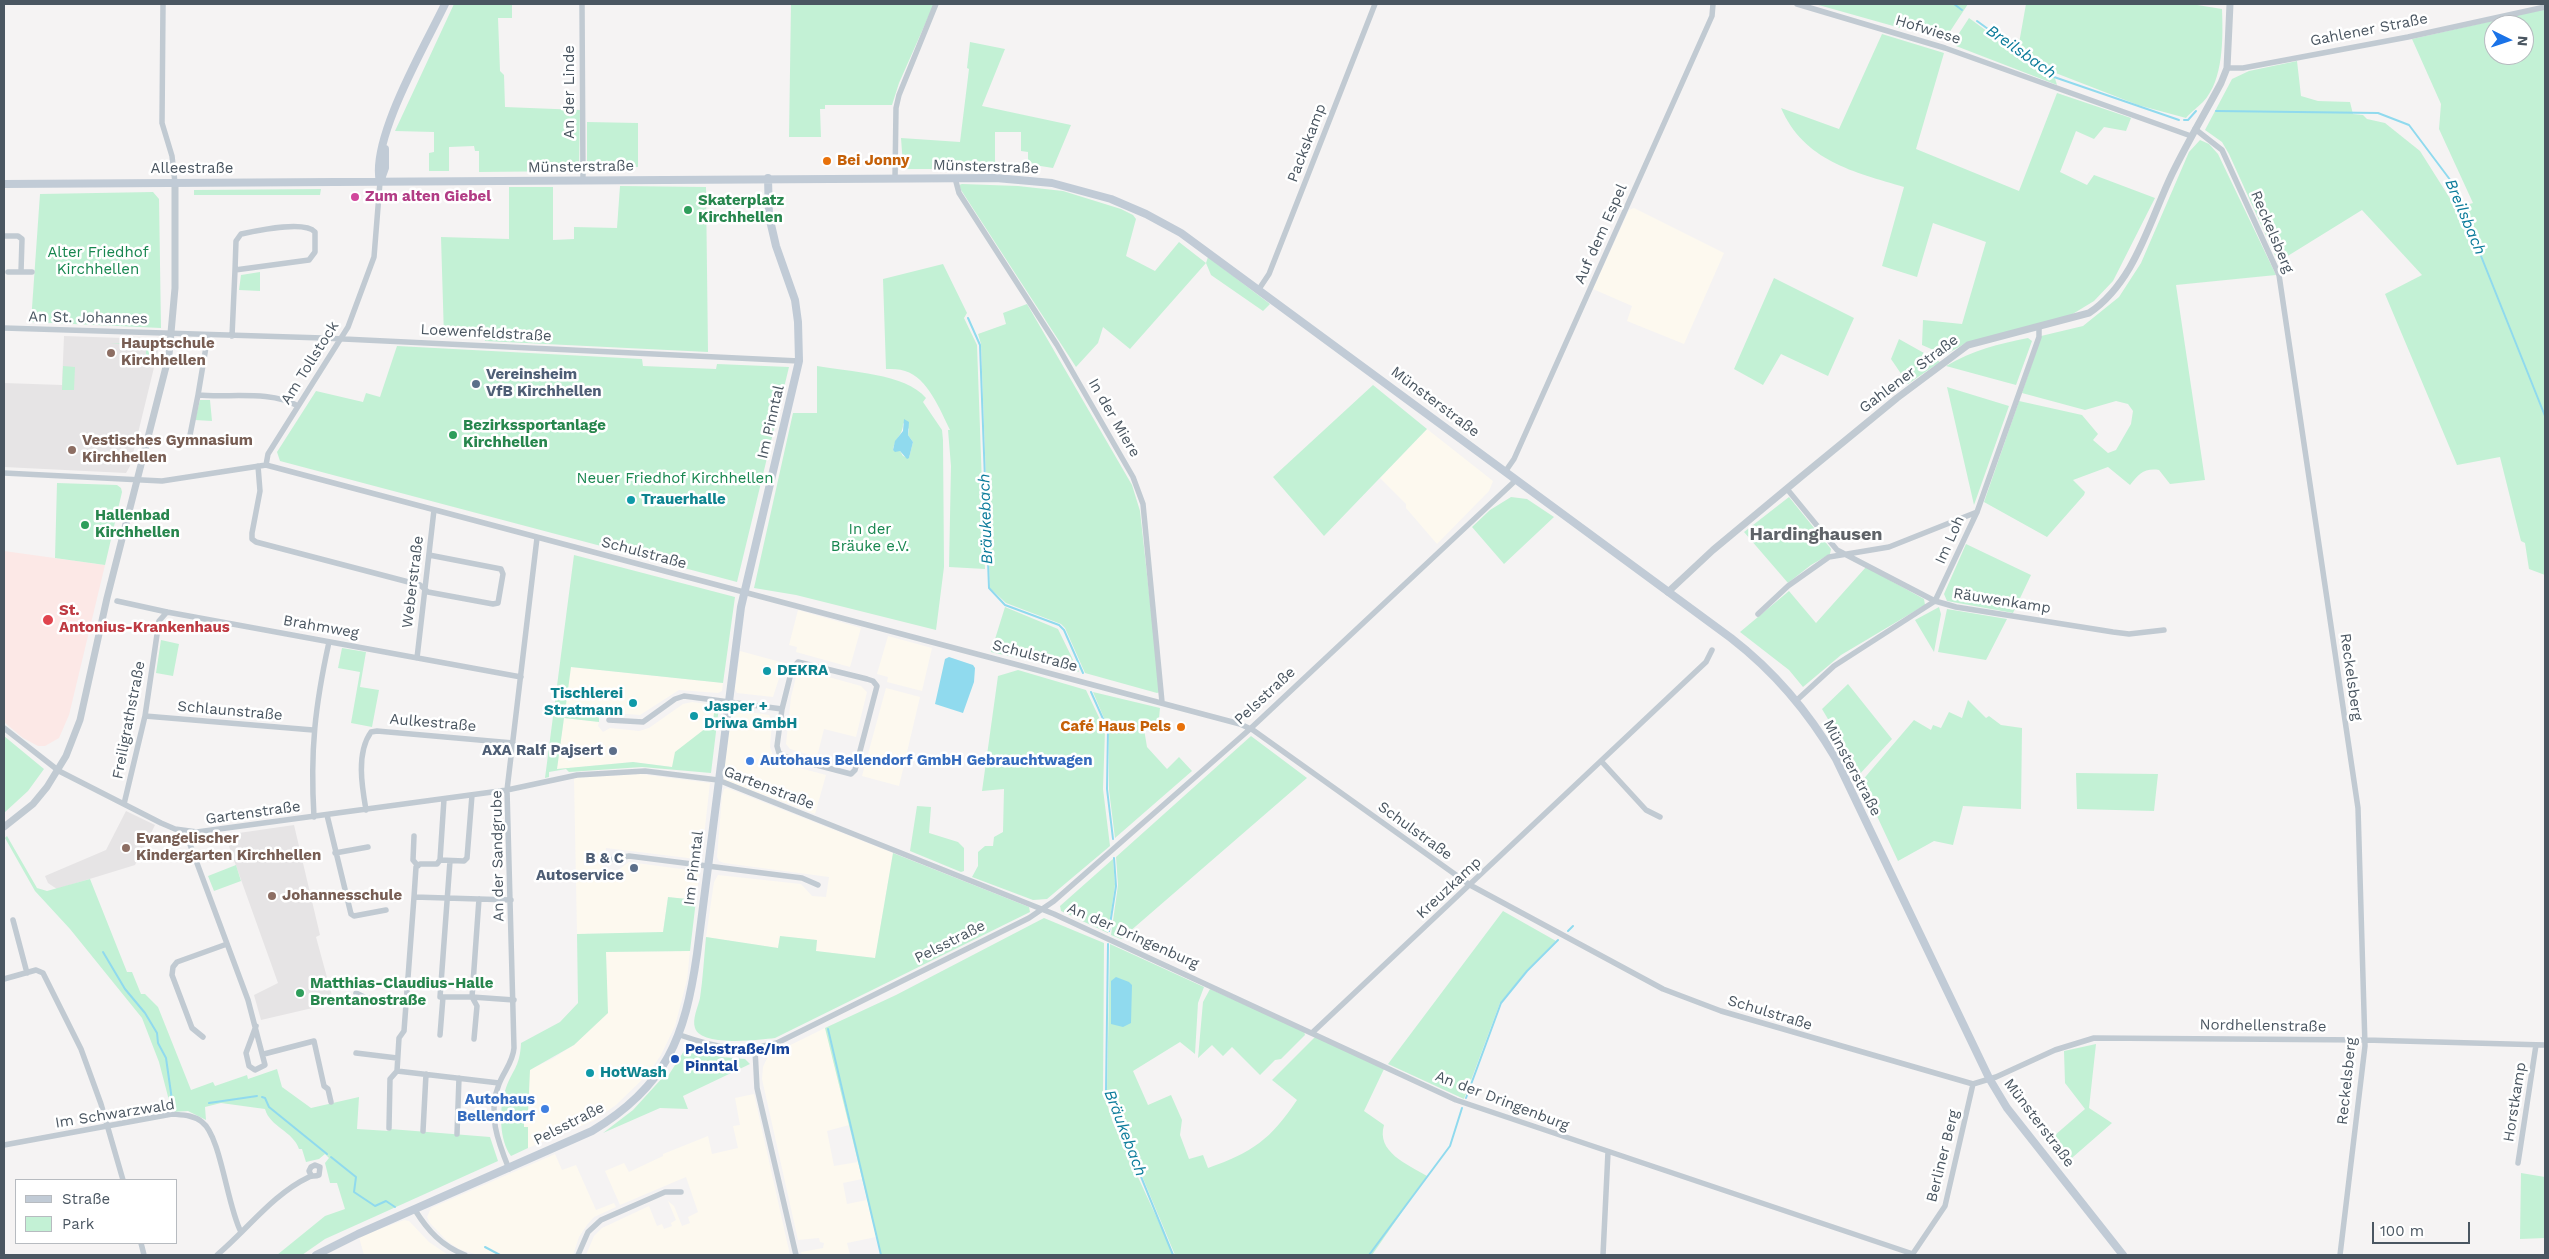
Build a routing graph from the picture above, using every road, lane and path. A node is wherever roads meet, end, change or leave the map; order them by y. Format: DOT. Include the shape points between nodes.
graph roads {
  1 [pos="163,4"];
  2 [pos="445,4"];
  3 [pos="582,4"];
  4 [pos="936,4"];
  5 [pos="1376,4"];
  6 [pos="1713,4"];
  7 [pos="1797,4"];
  8 [pos="2230,4"];
  9 [pos="2545,7"];
  10 [pos="2227,68"];
  11 [pos="2193,133"];
  12 [pos="768,178"];
  13 [pos="954,178"];
  14 [pos="895,179"];
  15 [pos="583,180"];
  16 [pos="380,182"];
  17 [pos="175,183"];
  18 [pos="4,184"];
  19 [pos="4,236"];
  20 [pos="235,270"];
  21 [pos="8,272"];
  22 [pos="21,272"];
  23 [pos="32,272"];
  24 [pos="1259,290"];
  25 [pos="2039,327"];
  26 [pos="4,328"];
  27 [pos="172,333"];
  28 [pos="208,335"];
  29 [pos="232,336"];
  30 [pos="342,339"];
  31 [pos="798,361"];
  32 [pos="198,395"];
  33 [pos="298,406"];
  34 [pos="189,440"];
  35 [pos="266,465"];
  36 [pos="258,466"];
  37 [pos="1505,472"];
  38 [pos="4,473"];
  39 [pos="136,480"];
  40 [pos="1516,480"];
  41 [pos="1787,489"];
  42 [pos="434,510"];
  43 [pos="1977,512"];
  44 [pos="537,538"];
  45 [pos="1846,554"];
  46 [pos="428,555"];
  47 [pos="424,588"];
  48 [pos="744,592"];
  49 [pos="1668,592"];
  50 [pos="117,601"];
  51 [pos="1935,602"];
  52 [pos="167,612"];
  53 [pos="1758,614"];
  54 [pos="2164,630"];
  55 [pos="329,642"];
  56 [pos="1712,650"];
  57 [pos="417,658"];
  58 [pos="521,677"];
  59 [pos="1797,700"];
  60 [pos="728,702"];
  61 [pos="1162,702"];
  62 [pos="782,709"];
  63 [pos="144,716"];
  64 [pos="609,720"];
  65 [pos="4,728"];
  66 [pos="1250,729"];
  67 [pos="313,730"];
  68 [pos="513,743"];
  69 [pos="1602,762"];
  70 [pos="59,770"];
  71 [pos="718,780"];
  72 [pos="507,790"];
  73 [pos="472,795"];
  74 [pos="444,799"];
  75 [pos="124,804"];
  76 [pos="366,810"];
  77 [pos="326,815"];
  78 [pos="1660,816"];
  79 [pos="314,817"];
  80 [pos="4,827"];
  81 [pos="185,831"];
  82 [pos="414,836"];
  83 [pos="368,846"];
  84 [pos="335,853"];
  85 [pos="613,859"];
  86 [pos="440,860"];
  87 [pos="450,861"];
  88 [pos="418,866"];
  89 [pos="708,866"];
  90 [pos="818,885"];
  91 [pos="1470,885"];
  92 [pos="414,897"];
  93 [pos="447,899"];
  94 [pos="479,899"];
  95 [pos="511,900"];
  96 [pos="1042,909"];
  97 [pos="386,910"];
  98 [pos="13,920"];
  99 [pos="227,944"];
  100 [pos="27,973"];
  101 [pos="4,979"];
  102 [pos="356,993"];
  103 [pos="443,997"];
  104 [pos="472,997"];
  105 [pos="514,1000"];
  106 [pos="406,1001"];
  107 [pos="256,1026"];
  108 [pos="1314,1032"];
  109 [pos="440,1035"];
  110 [pos="680,1035"];
  111 [pos="203,1037"];
  112 [pos="474,1039"];
  113 [pos="2365,1040"];
  114 [pos="2536,1045"];
  115 [pos="2545,1045"];
  116 [pos="755,1048"];
  117 [pos="356,1053"];
  118 [pos="264,1054"];
  119 [pos="397,1058"];
  120 [pos="397,1071"];
  121 [pos="426,1074"];
  122 [pos="459,1078"];
  123 [pos="1989,1078"];
  124 [pos="499,1083"];
  125 [pos="1973,1084"];
  126 [pos="331,1102"];
  127 [pos="107,1126"];
  128 [pos="388,1128"];
  129 [pos="423,1131"];
  130 [pos="457,1134"];
  131 [pos="4,1145"];
  132 [pos="1608,1152"];
  133 [pos="2518,1163"];
  134 [pos="509,1168"];
  135 [pos="311,1175"];
  136 [pos="123,1179"];
  137 [pos="681,1192"];
  138 [pos="415,1210"];
  139 [pos="241,1232"];
  140 [pos="217,1255"];
  141 [pos="316,1255"];
  142 [pos="465,1255"];
  143 [pos="578,1255"];
  144 [pos="796,1255"];
  145 [pos="1603,1255"];
  146 [pos="1912,1255"];
  147 [pos="2123,1255"];
  148 [pos="2340,1255"];
  1 -- 17 [label="street" via="162,123 172,156"];
  2 -- 16 [label="main road" via="394,110 385,141 385,168"];
  3 -- 15 [label="street, An der Linde"];
  4 -- 14 [label="street" via="899,95"];
  5 -- 24 [label="street, Packskamp" via="1269,274"];
  6 -- 37 [label="street, Auf dem Espel" via="1712,16 1637,185 1518,450"];
  7 -- 11 [label="street, Hofwiese" via="1945,48"];
  8 -- 10 [label="street, Gahlener Straße"];
  9 -- 10 [label="street, Gahlener Straße" via="2408,37 2243,68"];
  10 -- 11 [label="street, Gahlener Straße" via="2222,83"];
  11 -- 25 [label="street, Gahlener Straße" via="2116,290 2089,313"];
  11 -- 113 [label="street, Reckelsberg" via="2222,150 2279,275 2358,808"];
  12 -- 14 [label="main road, Münsterstraße"];
  12 -- 15 [label="main road, Münsterstraße"];
  12 -- 31 [label="main road, Im Pinntal" via="769,216 795,300"];
  13 -- 14 [label="main road, Münsterstraße"];
  13 -- 24 [label="main road, Münsterstraße" via="1052,183 1111,198 1181,233"];
  13 -- 61 [label="street, In der Miere" via="959,193 1057,345 1133,477 1143,504"];
  15 -- 16 [label="main road, Münsterstraße"];
  16 -- 17 [label="main road, Alleestraße"];
  16 -- 30 [label="street, Am Tollstock" via="374,257"];
  17 -- 18 [label="main road, Alleestraße"];
  17 -- 27 [label="street"];
  19 -- 22 [label="street" via="22,239"];
  20 -- 20 [label="street" via="309,260 315,252 315,232 308,226 295,226 241,234 236,241"];
  20 -- 29 [label="street"];
  21 -- 22 [label="street"];
  22 -- 23 [label="street"];
  24 -- 37 [label="main road, Münsterstraße"];
  25 -- 41 [label="street, Gahlener Straße" via="1968,345 1897,398"];
  25 -- 43 [label="street, Im Loh" via="2039,337"];
  26 -- 27 [label="street, An St. Johannes"];
  27 -- 28 [label="street, Loewenfeldstraße"];
  27 -- 39 [label="street" via="167,365"];
  28 -- 29 [label="street, Loewenfeldstraße"];
  28 -- 32 [label="street"];
  29 -- 30 [label="street, Loewenfeldstraße"];
  30 -- 31 [label="street, Loewenfeldstraße"];
  30 -- 33 [label="street, Am Tollstock"];
  31 -- 48 [label="main road, Im Pinntal"];
  32 -- 33 [label="street" via="267,398 289,401"];
  32 -- 34 [label="street"];
  33 -- 35 [label="street, Am Tollstock" via="268,454"];
  35 -- 36 [label="street, Schulstraße"];
  35 -- 42 [label="street, Schulstraße"];
  36 -- 39 [label="street, Schulstraße" via="162,482"];
  36 -- 47 [label="street" via="260,491 252,533 256,542"];
  37 -- 40 [label="main road, Münsterstraße"];
  38 -- 39 [label="street, Schulstraße"];
  39 -- 70 [label="street" via="80,720"];
  40 -- 49 [label="main road, Münsterstraße"];
  40 -- 66 [label="street, Pelsstraße"];
  41 -- 45 [label="street, Räuwenkamp" via="1837,550"];
  41 -- 49 [label="street, Gahlener Straße"];
  42 -- 44 [label="street, Schulstraße"];
  42 -- 46 [label="street, Weberstraße"];
  43 -- 45 [label="street" via="1889,547"];
  43 -- 51 [label="street, Im Loh"];
  44 -- 48 [label="street, Schulstraße"];
  44 -- 58 [label="street, An der Sandgrube"];
  45 -- 51 [label="street, Räuwenkamp"];
  45 -- 53 [label="street" via="1830,557 1819,564 1788,586"];
  46 -- 47 [label="street, Weberstraße"];
  46 -- 47 [label="street" via="497,568 503,574 499,601 495,604 428,592"];
  47 -- 57 [label="street, Weberstraße"];
  48 -- 60 [label="main road, Im Pinntal"];
  48 -- 61 [label="street, Schulstraße"];
  49 -- 59 [label="main road, Münsterstraße" via="1751,654"];
  50 -- 52 [label="street, Brahmweg"];
  51 -- 54 [label="street, Räuwenkamp" via="1956,608 2129,634"];
  51 -- 59 [label="street" via="1834,666"];
  52 -- 55 [label="street, Brahmweg"];
  52 -- 63 [label="street, Freiligrathstraße" via="159,621"];
  55 -- 57 [label="street, Brahmweg"];
  55 -- 67 [label="street"];
  56 -- 69 [label="street, Kreuzkamp" via="1706,662"];
  57 -- 58 [label="street, Brahmweg"];
  58 -- 68 [label="street, An der Sandgrube"];
  59 -- 123 [label="main road, Münsterstraße" via="1836,759"];
  60 -- 62 [label="street"];
  60 -- 64 [label="street" via="684,696 643,722"];
  60 -- 71 [label="main road, Im Pinntal"];
  61 -- 66 [label="street, Schulstraße"];
  62 -- 62 [label="street" via="792,669 798,662 867,679 877,686 853,774 778,753"];
  63 -- 67 [label="street, Schlaunstraße"];
  63 -- 75 [label="street, Freiligrathstraße"];
  65 -- 70 [label="street, Gartenstraße"];
  66 -- 91 [label="street, Schulstraße"];
  66 -- 96 [label="street, Pelsstraße"];
  67 -- 79 [label="street"];
  68 -- 72 [label="street, An der Sandgrube"];
  68 -- 76 [label="street, Aulkestraße" via="371,732 363,761 362,786"];
  69 -- 78 [label="street" via="1646,810"];
  69 -- 91 [label="street, Kreuzkamp"];
  70 -- 75 [label="street, Gartenstraße"];
  70 -- 80 [label="street" via="33,804"];
  71 -- 72 [label="street, Gartenstraße" via="634,770 570,776"];
  71 -- 89 [label="main road, Im Pinntal"];
  71 -- 96 [label="street, Gartenstraße"];
  72 -- 73 [label="street, Gartenstraße"];
  72 -- 95 [label="street, An der Sandgrube"];
  73 -- 74 [label="street, Gartenstraße"];
  73 -- 87 [label="street" via="467,858"];
  74 -- 76 [label="street, Gartenstraße"];
  74 -- 86 [label="street"];
  75 -- 81 [label="street, Gartenstraße"];
  76 -- 77 [label="street, Gartenstraße"];
  77 -- 79 [label="street, Gartenstraße"];
  77 -- 84 [label="street"];
  79 -- 81 [label="street, Gartenstraße" via="208,832"];
  81 -- 99 [label="street"];
  82 -- 88 [label="street" via="412,860"];
  83 -- 84 [label="street"];
  84 -- 97 [label="street" via="351,914"];
  85 -- 89 [label="street" via="629,856"];
  86 -- 87 [label="street"];
  86 -- 88 [label="street" via="437,864"];
  87 -- 93 [label="street"];
  88 -- 92 [label="street"];
  89 -- 90 [label="street" via="802,878"];
  89 -- 110 [label="main road, Im Pinntal" via="691,994"];
  91 -- 108 [label="street, Kreuzkamp"];
  91 -- 125 [label="street, Schulstraße" via="1663,988 1721,1011"];
  92 -- 93 [label="street"];
  92 -- 106 [label="street"];
  93 -- 94 [label="street"];
  93 -- 103 [label="street" via="440,997"];
  94 -- 95 [label="street"];
  94 -- 104 [label="street"];
  95 -- 105 [label="street, An der Sandgrube"];
  96 -- 108 [label="street, An der Dringenburg"];
  96 -- 116 [label="street, Pelsstraße" via="790,1038"];
  98 -- 100 [label="street"];
  99 -- 107 [label="street"];
  99 -- 111 [label="street" via="177,962 173,967 172,975 192,1028"];
  100 -- 101 [label="street"];
  100 -- 127 [label="street" via="36,970 43,973 88,1066"];
  102 -- 106 [label="street" via="366,998"];
  103 -- 104 [label="street"];
  103 -- 109 [label="street"];
  104 -- 105 [label="street"];
  104 -- 112 [label="street" via="477,1006"];
  105 -- 124 [label="street, An der Sandgrube" via="514,1051"];
  106 -- 119 [label="street" via="404,1031 399,1038"];
  107 -- 118 [label="street"];
  107 -- 118 [label="street" via="246,1053 252,1069 263,1068"];
  108 -- 132 [label="street, An der Dringenburg" via="1456,1100"];
  110 -- 116 [label="street, Pelsstraße" via="724,1049"];
  110 -- 134 [label="main road, Pelsstraße" via="657,1075 620,1114 592,1131"];
  113 -- 114 [label="street, Nordhellenstraße"];
  113 -- 123 [label="street, Nordhellenstraße" via="2094,1038 2055,1050"];
  113 -- 148 [label="street, Reckelsberg"];
  114 -- 115 [label="street, Nordhellenstraße"];
  114 -- 133 [label="street, Horstkamp"];
  116 -- 144 [label="street" via="757,1088"];
  117 -- 119 [label="street"];
  118 -- 126 [label="street" via="314,1041"];
  119 -- 120 [label="street"];
  120 -- 121 [label="street"];
  120 -- 128 [label="street" via="390,1079"];
  121 -- 122 [label="street"];
  121 -- 129 [label="street"];
  122 -- 124 [label="street"];
  122 -- 130 [label="street"];
  123 -- 125 [label="street"];
  123 -- 147 [label="main road, Münsterstraße" via="2007,1108"];
  124 -- 134 [label="street, An der Sandgrube" via="494,1103 495,1131"];
  125 -- 146 [label="street, Berliner Berg" via="1945,1206"];
  127 -- 131 [label="street, Im Schwarzwald"];
  127 -- 136 [label="street"];
  127 -- 139 [label="street, Im Schwarzwald" via="172,1114 202,1122 212,1135 234,1218"];
  132 -- 145 [label="street"];
  132 -- 146 [label="street, An der Dringenburg"];
  134 -- 138 [label="main road, Pelsstraße"];
  135 -- 139 [label="street"];
  137 -- 143 [label="street" via="665,1192 600,1220 588,1232"];
  138 -- 141 [label="main road, Pelsstraße"];
  138 -- 142 [label="street" via="439,1241"];
  139 -- 140 [label="street"];
}
